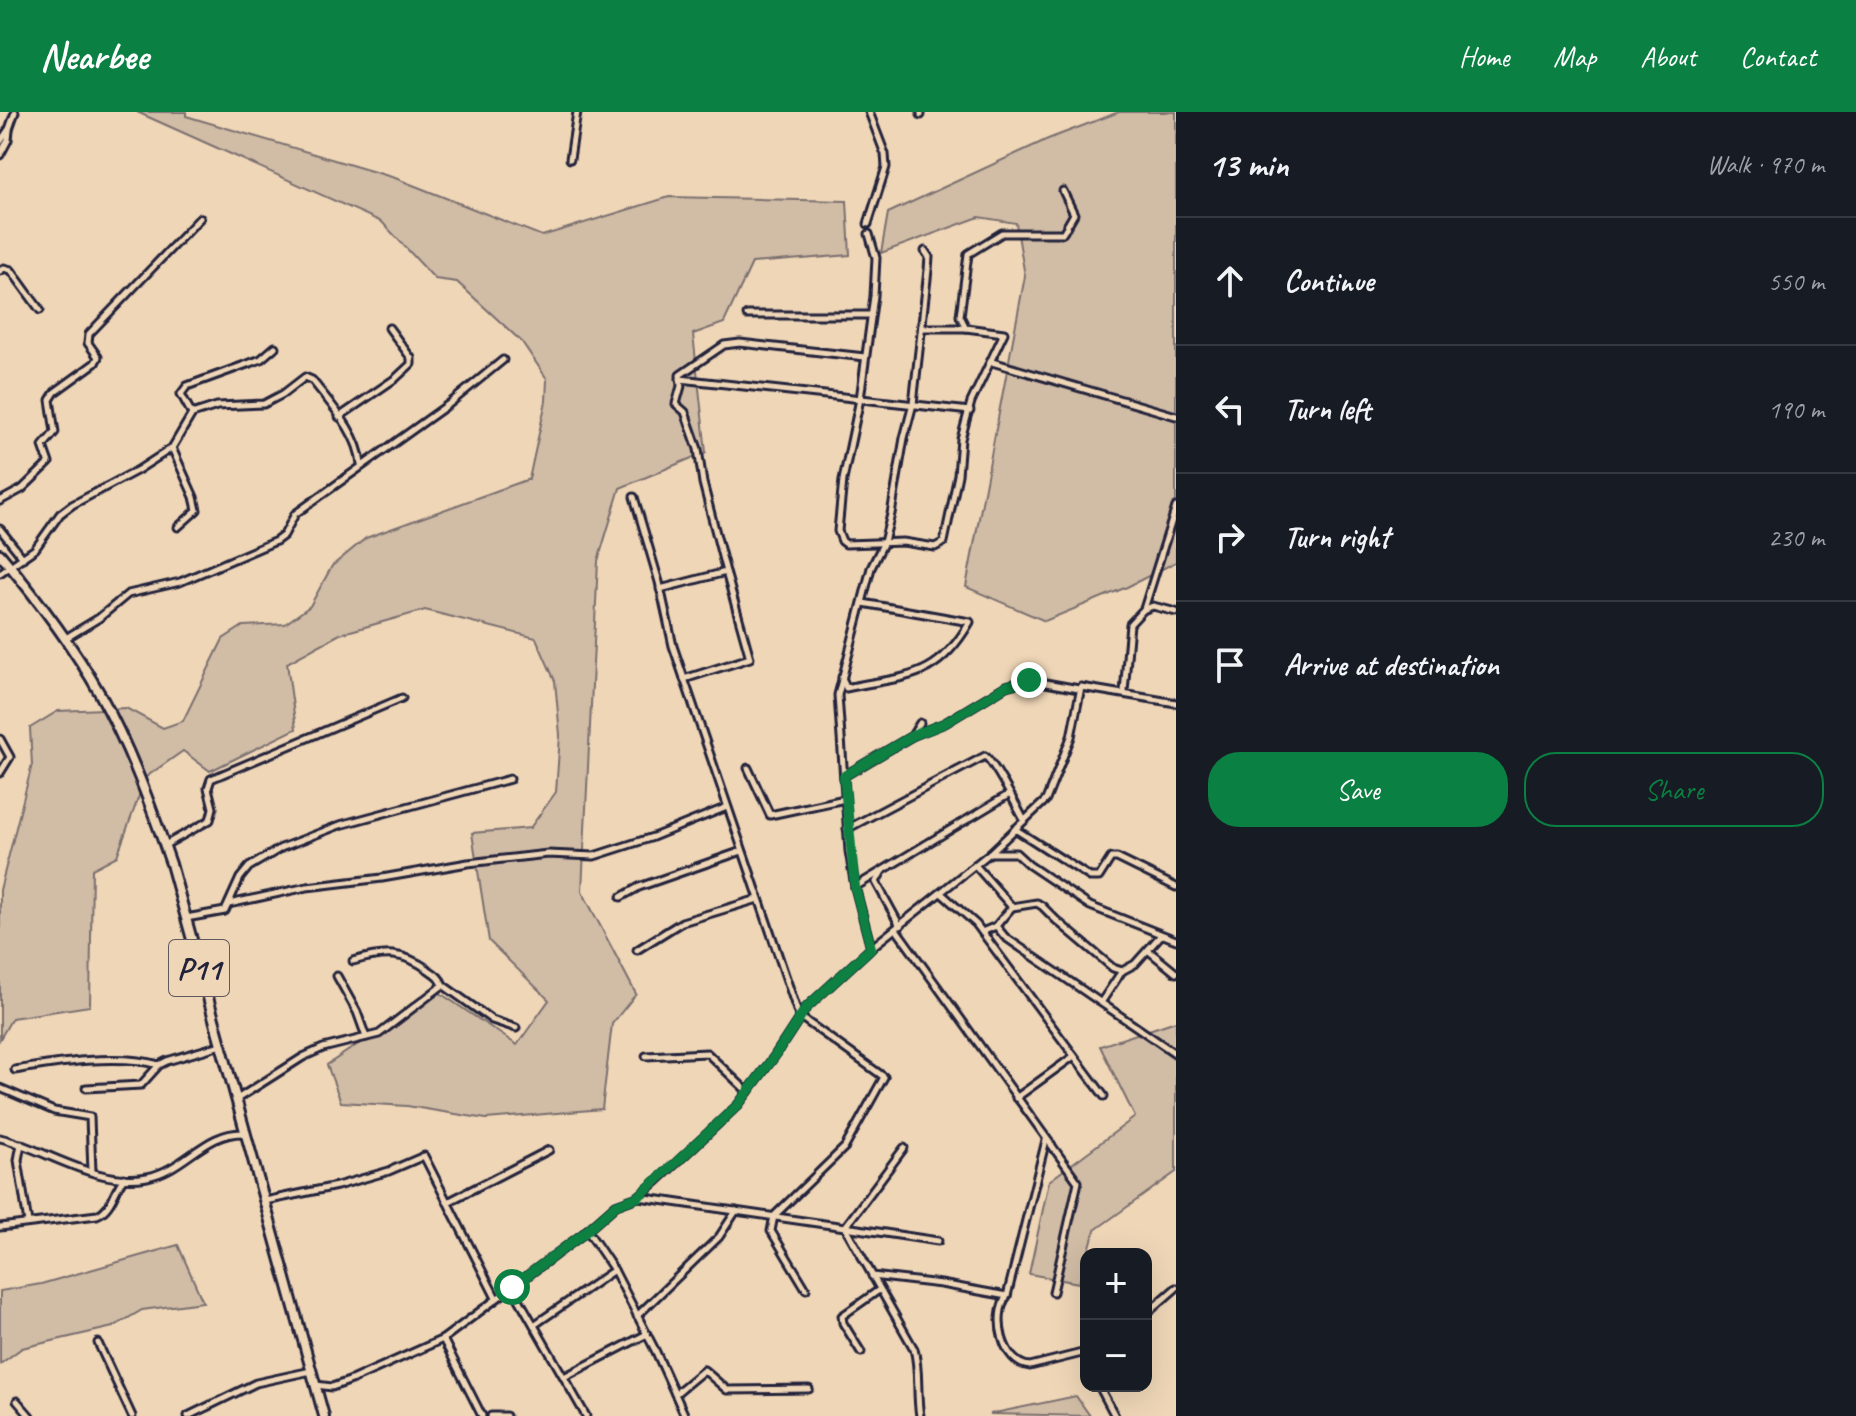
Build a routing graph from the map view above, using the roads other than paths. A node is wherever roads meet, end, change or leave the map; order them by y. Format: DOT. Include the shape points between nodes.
graph roads {
  1 [pos="15,112"];
  2 [pos="577,112"];
  3 [pos="869,112"];
  4 [pos="9,129"];
  5 [pos="0,142"];
  6 [pos="0,155"];
  7 [pos="570,159"];
  8 [pos="1063,191"];
  9 [pos="200,218"];
  10 [pos="868,224"];
  11 [pos="869,234"];
  12 [pos="925,251"];
  13 [pos="0,271"];
  14 [pos="40,310"];
  15 [pos="747,315"];
  16 [pos="871,315"];
  17 [pos="389,328"];
  18 [pos="922,328"];
  19 [pos="966,328"];
  20 [pos="275,347"];
  21 [pos="865,357"];
  22 [pos="503,360"];
  23 [pos="992,362"];
  24 [pos="680,379"];
  25 [pos="860,399"];
  26 [pos="913,404"];
  27 [pos="970,411"];
  28 [pos="192,414"];
  29 [pos="1176,416"];
  30 [pos="339,417"];
  31 [pos="172,448"];
  32 [pos="361,465"];
  33 [pos="634,497"];
  34 [pos="0,501"];
  35 [pos="1176,507"];
  36 [pos="178,527"];
  37 [pos="0,529"];
  38 [pos="1168,531"];
  39 [pos="1176,533"];
  40 [pos="884,542"];
  41 [pos="0,554"];
  42 [pos="23,558"];
  43 [pos="11,567"];
  44 [pos="726,572"];
  45 [pos="0,573"];
  46 [pos="660,589"];
  47 [pos="863,603"];
  48 [pos="1144,609"];
  49 [pos="1176,612"];
  50 [pos="65,639"];
  51 [pos="842,677"];
  52 [pos="684,679"];
  53 [pos="1079,689"];
  54 [pos="1124,692"];
  55 [pos="402,698"];
  56 [pos="1176,703"];
  57 [pos="920,723"];
  58 [pos="912,736"];
  59 [pos="0,739"];
  60 [pos="748,768"];
  61 [pos="0,773"];
  62 [pos="844,776"];
  63 [pos="510,779"];
  64 [pos="1008,795"];
  65 [pos="845,799"];
  66 [pos="727,807"];
  67 [pos="1024,820"];
  68 [pos="847,829"];
  69 [pos="1015,829"];
  70 [pos="165,846"];
  71 [pos="742,851"];
  72 [pos="990,853"];
  73 [pos="975,865"];
  74 [pos="883,870"];
  75 [pos="855,887"];
  76 [pos="1176,887"];
  77 [pos="941,893"];
  78 [pos="621,897"];
  79 [pos="758,899"];
  80 [pos="229,904"];
  81 [pos="1012,907"];
  82 [pos="185,918"];
  83 [pos="996,926"];
  84 [pos="898,928"];
  85 [pos="982,932"];
  86 [pos="1161,935"];
  87 [pos="1176,940"];
  88 [pos="871,948"];
  89 [pos="637,950"];
  90 [pos="1149,951"];
  91 [pos="353,961"];
  92 [pos="1122,971"];
  93 [pos="1176,973"];
  94 [pos="337,976"];
  95 [pos="443,985"];
  96 [pos="1102,1001"];
  97 [pos="799,1016"];
  98 [pos="516,1028"];
  99 [pos="366,1037"];
  100 [pos="221,1045"];
  101 [pos="1176,1054"];
  102 [pos="646,1056"];
  103 [pos="1074,1056"];
  104 [pos="159,1065"];
  105 [pos="15,1070"];
  106 [pos="0,1088"];
  107 [pos="86,1088"];
  108 [pos="748,1092"];
  109 [pos="1104,1096"];
  110 [pos="1016,1098"];
  111 [pos="236,1100"];
  112 [pos="245,1133"];
  113 [pos="0,1138"];
  114 [pos="1046,1140"];
  115 [pos="21,1144"];
  116 [pos="904,1148"];
  117 [pos="549,1150"];
  118 [pos="92,1172"];
  119 [pos="124,1178"];
  120 [pos="638,1197"];
  121 [pos="264,1201"];
  122 [pos="448,1202"];
  123 [pos="736,1211"];
  124 [pos="774,1216"];
  125 [pos="28,1223"];
  126 [pos="0,1227"];
  127 [pos="845,1227"];
  128 [pos="587,1230"];
  129 [pos="938,1241"];
  130 [pos="614,1270"];
  131 [pos="871,1275"];
  132 [pos="512,1287"];
  133 [pos="1176,1288"];
  134 [pos="806,1289"];
  135 [pos="880,1290"];
  136 [pos="1053,1292"];
  137 [pos="1007,1296"];
  138 [pos="496,1298"];
  139 [pos="1152,1309"];
  140 [pos="637,1316"];
  141 [pos="534,1325"];
  142 [pos="647,1334"];
  143 [pos="443,1339"];
  144 [pos="98,1343"];
  145 [pos="861,1352"];
  146 [pos="1080,1354"];
  147 [pos="311,1371"];
  148 [pos="564,1377"];
  149 [pos="315,1385"];
  150 [pos="809,1389"];
  151 [pos="1102,1392"];
  152 [pos="675,1394"];
  153 [pos="17,1401"];
  154 [pos="30,1416"];
  155 [pos="132,1416"];
  156 [pos="188,1416"];
  157 [pos="324,1416"];
  158 [pos="482,1416"];
  159 [pos="491,1416"];
  160 [pos="506,1416"];
  161 [pos="586,1416"];
  162 [pos="685,1416"];
  163 [pos="920,1416"];
  164 [pos="1115,1416"];
  1 -- 4 [label="street"];
  2 -- 7 [label="street"];
  3 -- 10 [label="street" via="886,167"];
  4 -- 5 [label="street"];
  4 -- 6 [label="street"];
  8 -- 19 [label="street" via="1074,214 1063,233 1002,233 968,254 960,316"];
  9 -- 34 [label="street" via="89,334 88,343 98,357 95,363 50,400 55,432 43,446 49,463"];
  11 -- 16 [label="street" via="876,258"];
  12 -- 18 [label="street" via="929,257"];
  13 -- 14 [label="street" via="11,270"];
  15 -- 16 [label="street"];
  16 -- 21 [label="street"];
  17 -- 30 [label="street" via="411,364"];
  18 -- 19 [label="street"];
  18 -- 26 [label="street"];
  19 -- 23 [label="street" via="1004,333"];
  20 -- 28 [label="street" via="261,359 187,386 181,394"];
  21 -- 24 [label="street" via="740,343 724,345"];
  21 -- 25 [label="street"];
  22 -- 32 [label="street"];
  23 -- 27 [label="street"];
  23 -- 29 [label="street"];
  24 -- 25 [label="street"];
  24 -- 44 [label="street" via="676,404 685,412 698,449"];
  25 -- 26 [label="street"];
  25 -- 40 [label="street" via="845,469 839,537 846,544"];
  26 -- 27 [label="street"];
  26 -- 40 [label="street"];
  27 -- 40 [label="street" via="944,542 935,547"];
  28 -- 30 [label="street" via="217,406 264,404 305,377"];
  28 -- 31 [label="street"];
  30 -- 32 [label="street" via="355,441"];
  31 -- 36 [label="street" via="197,510"];
  31 -- 42 [label="street" via="72,505"];
  32 -- 50 [label="street" via="292,517 276,541 180,582 128,594"];
  33 -- 46 [label="street"];
  35 -- 38 [label="street"];
  37 -- 42 [label="street"];
  38 -- 39 [label="street"];
  38 -- 48 [label="street"];
  40 -- 47 [label="street"];
  41 -- 43 [label="main road, P11"];
  42 -- 43 [label="street"];
  43 -- 45 [label="street"];
  43 -- 50 [label="main road, P11"];
  44 -- 46 [label="street"];
  44 -- 52 [label="street" via="750,658"];
  46 -- 52 [label="street"];
  47 -- 51 [label="street"];
  47 -- 51 [label="street" via="970,622 947,656 921,673 846,688"];
  48 -- 49 [label="street"];
  48 -- 54 [label="street" via="1130,624"];
  50 -- 70 [label="main road, P11" via="119,733"];
  51 -- 62 [label="street" via="838,695"];
  52 -- 66 [label="street"];
  53 -- 54 [label="street"];
  53 -- 58 [label="street" via="1029,680 1006,686 945,723"];
  53 -- 67 [label="street" via="1071,737 1052,788"];
  54 -- 56 [label="street"];
  55 -- 70 [label="street" via="211,779 210,820"];
  57 -- 58 [label="street"];
  58 -- 62 [label="street"];
  59 -- 61 [label="street" via="10,757"];
  60 -- 65 [label="street" via="770,815"];
  62 -- 65 [label="street"];
  63 -- 80 [label="street" via="340,825 281,848 249,867"];
  64 -- 67 [label="street"];
  64 -- 68 [label="street" via="985,756"];
  64 -- 74 [label="street"];
  65 -- 68 [label="street"];
  66 -- 71 [label="street"];
  66 -- 80 [label="street" via="594,856 548,854 468,863"];
  67 -- 69 [label="street"];
  68 -- 75 [label="street"];
  69 -- 72 [label="street"];
  69 -- 76 [label="street" via="1090,877 1099,877 1111,858 1117,858"];
  70 -- 82 [label="main road, P11"];
  71 -- 78 [label="street"];
  71 -- 79 [label="street"];
  72 -- 73 [label="street"];
  72 -- 86 [label="street" via="1016,853 1090,906"];
  73 -- 77 [label="street"];
  73 -- 81 [label="street"];
  74 -- 75 [label="street"];
  74 -- 84 [label="street" via="876,882"];
  75 -- 88 [label="street"];
  77 -- 84 [label="street"];
  77 -- 85 [label="street"];
  79 -- 89 [label="street" via="682,922"];
  79 -- 97 [label="street"];
  80 -- 82 [label="street" via="221,914"];
  81 -- 83 [label="street"];
  81 -- 92 [label="street" via="1037,903"];
  82 -- 100 [label="main road, P11"];
  83 -- 85 [label="street"];
  83 -- 96 [label="street"];
  84 -- 88 [label="street"];
  84 -- 110 [label="street"];
  85 -- 103 [label="street"];
  86 -- 87 [label="street"];
  86 -- 90 [label="street"];
  88 -- 97 [label="street"];
  90 -- 92 [label="street"];
  90 -- 93 [label="street"];
  91 -- 95 [label="street" via="395,954 412,958"];
  92 -- 96 [label="street"];
  94 -- 99 [label="street"];
  95 -- 98 [label="street" via="492,1020"];
  95 -- 99 [label="street" via="379,1034"];
  96 -- 101 [label="street"];
  97 -- 108 [label="street"];
  97 -- 124 [label="street" via="884,1077 845,1147"];
  99 -- 111 [label="street" via="313,1052"];
  100 -- 104 [label="street"];
  100 -- 111 [label="main road, P11"];
  102 -- 108 [label="street" via="707,1053"];
  103 -- 109 [label="street"];
  103 -- 110 [label="street"];
  104 -- 105 [label="street" via="145,1060 62,1062"];
  104 -- 107 [label="street" via="141,1085"];
  106 -- 118 [label="street" via="54,1111 90,1117"];
  108 -- 120 [label="street"];
  110 -- 114 [label="street"];
  111 -- 112 [label="main road, P11"];
  112 -- 119 [label="street" via="223,1133 156,1175"];
  112 -- 121 [label="main road, P11"];
  113 -- 115 [label="street"];
  114 -- 136 [label="street" via="1078,1182"];
  114 -- 137 [label="street"];
  115 -- 118 [label="street"];
  115 -- 125 [label="street" via="18,1160"];
  116 -- 127 [label="street"];
  117 -- 122 [label="street"];
  118 -- 119 [label="street"];
  119 -- 125 [label="street" via="104,1212"];
  120 -- 123 [label="street"];
  120 -- 128 [label="street" via="620,1203"];
  121 -- 122 [label="street" via="389,1171 420,1156 428,1159"];
  121 -- 147 [label="main road, P11"];
  122 -- 138 [label="street"];
  123 -- 124 [label="street"];
  123 -- 140 [label="street" via="719,1237"];
  124 -- 127 [label="street"];
  124 -- 134 [label="street" via="771,1231"];
  125 -- 126 [label="street"];
  127 -- 129 [label="street"];
  127 -- 131 [label="street"];
  128 -- 130 [label="street"];
  128 -- 132 [label="street"];
  130 -- 140 [label="street"];
  130 -- 141 [label="street"];
  131 -- 135 [label="street"];
  131 -- 137 [label="street"];
  132 -- 138 [label="street"];
  132 -- 141 [label="street"];
  133 -- 139 [label="street"];
  135 -- 145 [label="street" via="842,1316"];
  135 -- 163 [label="street" via="914,1349"];
  137 -- 146 [label="street" via="1001,1306 1000,1333 1021,1365"];
  138 -- 143 [label="street"];
  140 -- 142 [label="street"];
  141 -- 148 [label="street"];
  142 -- 148 [label="street"];
  142 -- 152 [label="street"];
  143 -- 149 [label="street" via="349,1381"];
  143 -- 158 [label="street"];
  144 -- 155 [label="street"];
  147 -- 149 [label="main road, P11"];
  147 -- 156 [label="street" via="256,1383"];
  148 -- 161 [label="street"];
  149 -- 157 [label="main road, P11"];
  150 -- 152 [label="street" via="727,1390 704,1370"];
  151 -- 164 [label="street"];
  152 -- 162 [label="street"];
  153 -- 154 [label="street"];
  159 -- 160 [label="street"];
}
